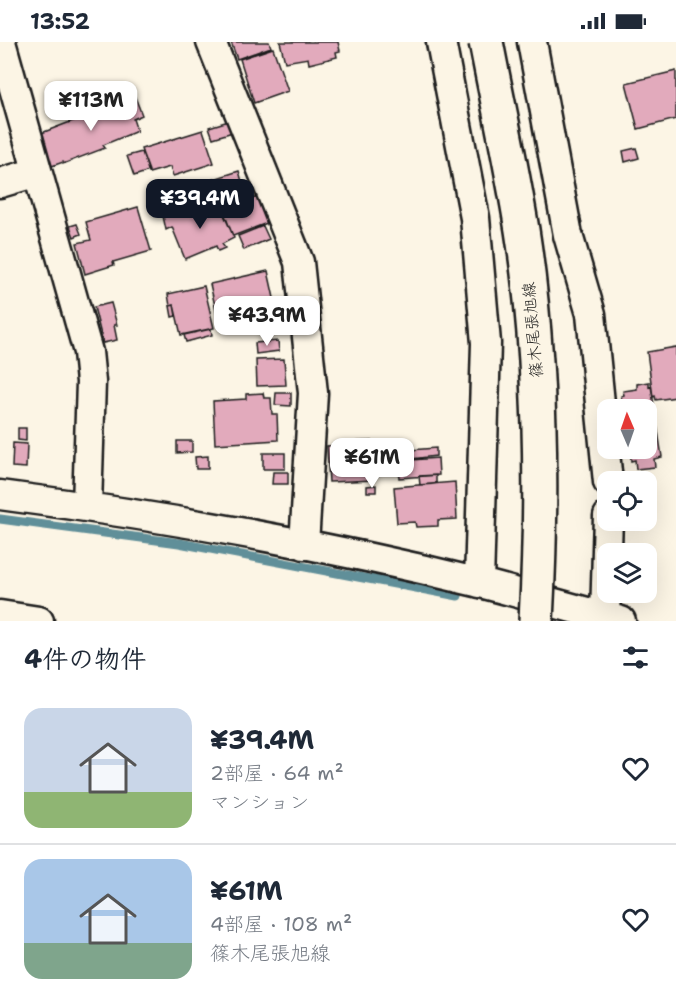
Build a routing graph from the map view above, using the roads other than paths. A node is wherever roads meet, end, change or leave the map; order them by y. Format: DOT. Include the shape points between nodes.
graph roads {
  1 [pos="1,42"];
  2 [pos="211,42"];
  3 [pos="441,42"];
  4 [pos="486,42"];
  5 [pos="532,42"];
  6 [pos="38,172"];
  7 [pos="0,183"];
  8 [pos="607,471"];
  9 [pos="0,495"];
  10 [pos="87,506"];
  11 [pos="609,531"];
  12 [pos="304,544"];
  13 [pos="479,583"];
  14 [pos="0,615"];
  15 [pos="613,619"];
  16 [pos="39,621"];
  17 [pos="536,621"];
  1 -- 6 [label="street"];
  2 -- 12 [label="street" via="299,262 313,393"];
  3 -- 13 [label="street" via="475,218 486,343"];
  4 -- 17 [label="main road, 篠木尾張旭線, bridge" via="522,230 531,308 541,478"];
  5 -- 8 [label="street" via="568,235 591,314"];
  6 -- 7 [label="street"];
  6 -- 10 [label="street" via="88,352 91,382"];
  9 -- 10 [label="street"];
  10 -- 12 [label="street"];
  11 -- 15 [label="street"];
  12 -- 13 [label="street"];
  13 -- 15 [label="street"];
  14 -- 16 [label="street"];
}
